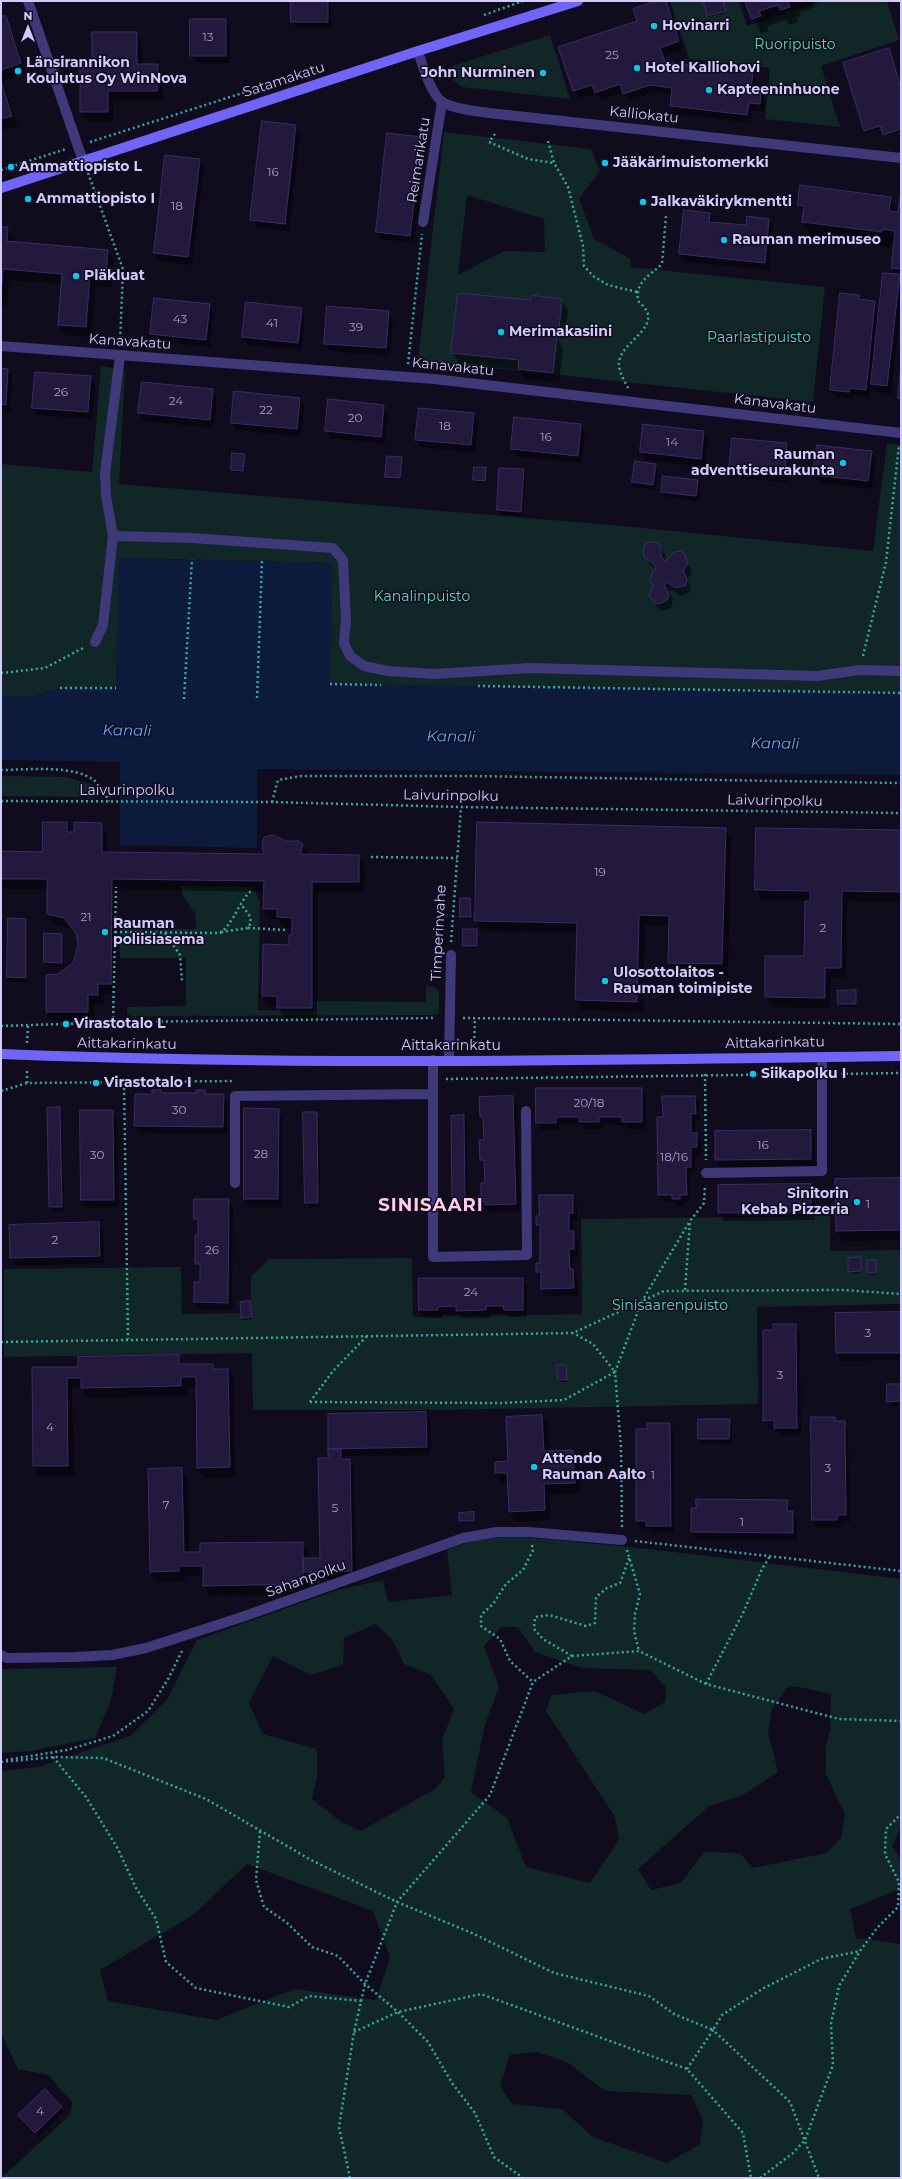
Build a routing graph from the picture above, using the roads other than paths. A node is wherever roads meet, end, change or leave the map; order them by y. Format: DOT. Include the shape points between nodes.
graph roads {
  1 [pos="28,1"];
  2 [pos="578,1"];
  3 [pos="418,51"];
  4 [pos="442,102"];
  5 [pos="901,158"];
  6 [pos="83,161"];
  7 [pos="1,188"];
  8 [pos="423,222"];
  9 [pos="1,346"];
  10 [pos="120,356"];
  11 [pos="901,433"];
  12 [pos="113,536"];
  13 [pos="95,642"];
  14 [pos="901,671"];
  15 [pos="451,955"];
  16 [pos="1,1054"];
  17 [pos="901,1056"];
  18 [pos="822,1057"];
  19 [pos="433,1060"];
  20 [pos="449,1060"];
  21 [pos="433,1094"];
  22 [pos="526,1111"];
  23 [pos="706,1173"];
  24 [pos="235,1183"];
  25 [pos="622,1540"];
  26 [pos="1,1654"];
  1 -- 6 [label="street"];
  2 -- 3 [label="main road, Satamakatu"];
  3 -- 4 [label="street" via="432,89"];
  3 -- 6 [label="main road, Satamakatu"];
  4 -- 5 [label="street, Kalliokatu" via="457,108 489,113"];
  4 -- 8 [label="street, Reimarikatu"];
  6 -- 7 [label="main road, Satamakatu"];
  9 -- 10 [label="street, Kanavakatu"];
  10 -- 11 [label="street, Kanavakatu" via="407,376"];
  10 -- 12 [label="street" via="105,473"];
  12 -- 13 [label="street" via="103,624"];
  12 -- 14 [label="street" via="192,538 333,548 343,560 346,620 344,643 350,656 364,666 388,671 434,674 530,668 817,676 860,670"];
  15 -- 20 [label="street, Timperinvahe"];
  16 -- 19 [label="main road, Aittakarinkatu" via="122,1059"];
  17 -- 18 [label="main road, Aittakarinkatu"];
  18 -- 20 [label="main road, Aittakarinkatu"];
  18 -- 23 [label="street" via="822,1172"];
  19 -- 20 [label="main road, Aittakarinkatu"];
  19 -- 21 [label="street"];
  21 -- 22 [label="street" via="433,1257 527,1255"];
  21 -- 24 [label="street" via="235,1096"];
  25 -- 26 [label="street, Sahanpolku" via="529,1532 497,1532 464,1538 146,1648 112,1655 74,1657 7,1658"];
}
